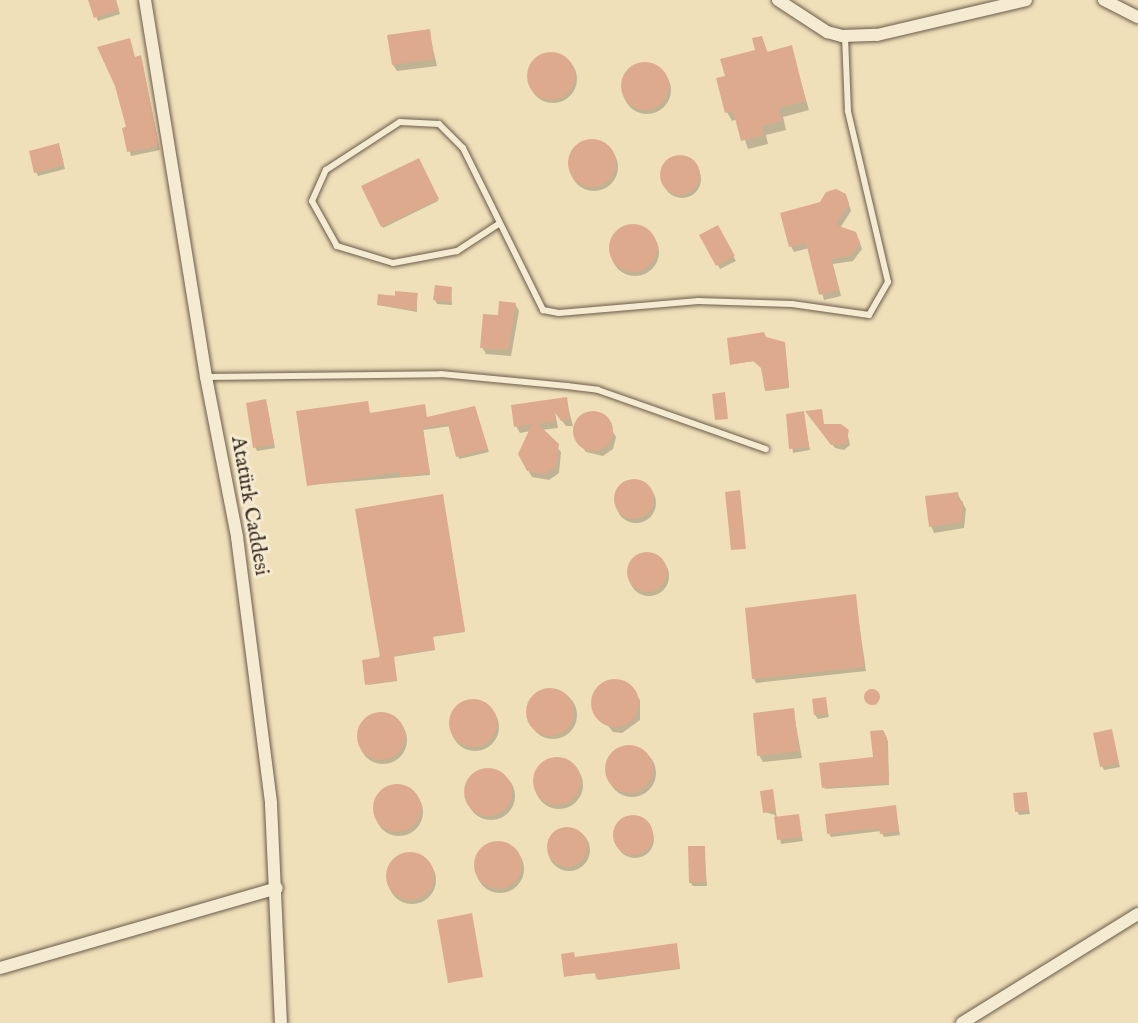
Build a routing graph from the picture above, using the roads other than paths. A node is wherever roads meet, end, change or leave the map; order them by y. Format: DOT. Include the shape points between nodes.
graph roads {
  1 [pos="145,0"];
  2 [pos="778,0"];
  3 [pos="1026,0"];
  4 [pos="1104,0"];
  5 [pos="1138,17"];
  6 [pos="845,36"];
  7 [pos="498,225"];
  8 [pos="206,377"];
  9 [pos="766,449"];
  10 [pos="276,888"];
  11 [pos="1138,914"];
  12 [pos="0,968"];
  13 [pos="281,1023"];
  14 [pos="962,1023"];
  1 -- 8 [label="street, Atatürk Caddesi"];
  2 -- 6 [label="street" via="827,32"];
  3 -- 6 [label="street" via="877,34"];
  4 -- 5 [label="street"];
  6 -- 7 [label="lane" via="848,111 888,282 869,315 792,304 698,301 559,313 543,310"];
  7 -- 7 [label="lane" via="457,251 393,263 337,246 312,201 326,170 400,122 439,124 463,148"];
  8 -- 9 [label="lane" via="441,374 567,386 598,390"];
  8 -- 10 [label="street, Atatürk Caddesi" via="237,537 271,804"];
  10 -- 12 [label="street"];
  10 -- 13 [label="street, Atatürk Caddesi"];
  11 -- 14 [label="street"];
}
